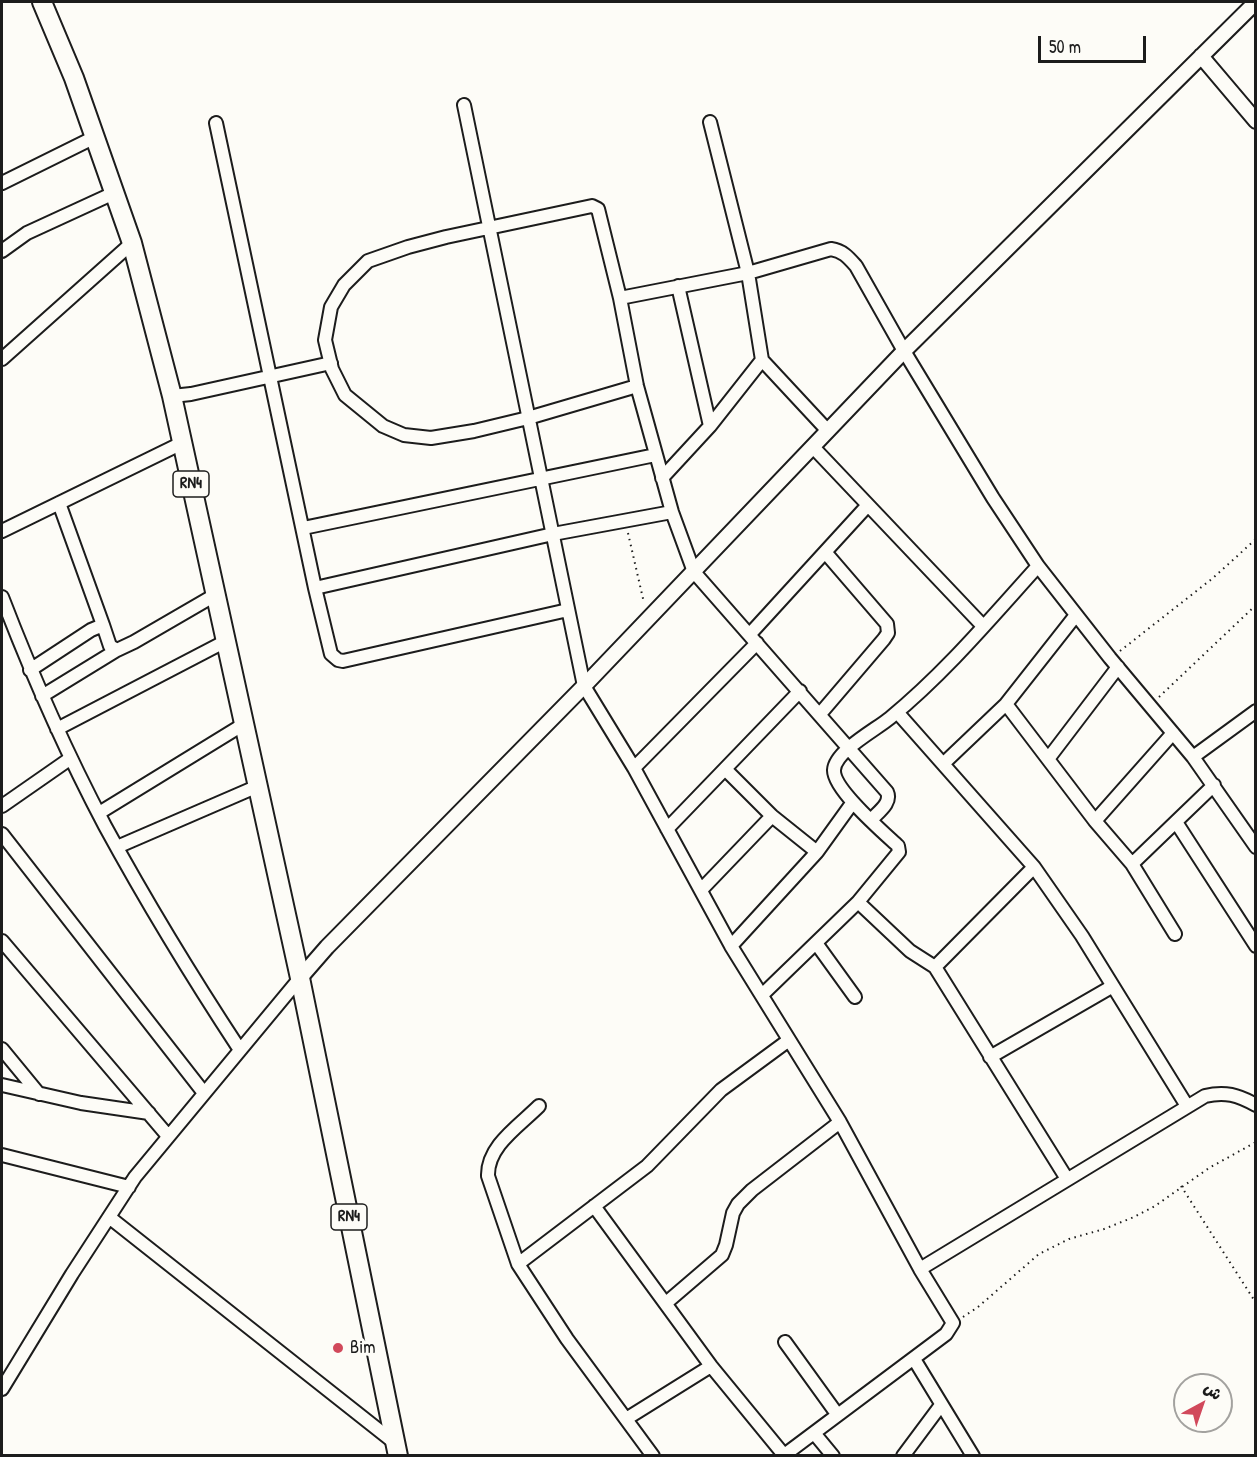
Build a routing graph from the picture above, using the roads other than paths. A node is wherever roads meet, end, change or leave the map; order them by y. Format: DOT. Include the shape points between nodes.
graph roads {
  1 [pos="42,2"];
  2 [pos="1256,2"];
  3 [pos="1201,56"];
  4 [pos="465,105"];
  5 [pos="1256,121"];
  6 [pos="710,122"];
  7 [pos="216,123"];
  8 [pos="95,137"];
  9 [pos="2,183"];
  10 [pos="114,193"];
  11 [pos="490,229"];
  12 [pos="132,243"];
  13 [pos="2,251"];
  14 [pos="748,273"];
  15 [pos="678,286"];
  16 [pos="620,298"];
  17 [pos="904,351"];
  18 [pos="2,359"];
  19 [pos="762,360"];
  20 [pos="331,363"];
  21 [pos="271,377"];
  22 [pos="637,386"];
  23 [pos="172,396"];
  24 [pos="528,418"];
  25 [pos="710,426"];
  26 [pos="828,431"];
  27 [pos="182,443"];
  28 [pos="813,447"];
  29 [pos="656,455"];
  30 [pos="542,478"];
  31 [pos="662,478"];
  32 [pos="59,503"];
  33 [pos="868,505"];
  34 [pos="672,512"];
  35 [pos="303,528"];
  36 [pos="2,531"];
  37 [pos="553,534"];
  38 [pos="825,552"];
  39 [pos="1038,566"];
  40 [pos="694,572"];
  41 [pos="315,588"];
  42 [pos="216,595"];
  43 [pos="2,597"];
  44 [pos="568,610"];
  45 [pos="1076,615"];
  46 [pos="103,625"];
  47 [pos="983,626"];
  48 [pos="753,639"];
  49 [pos="225,641"];
  50 [pos="117,650"];
  51 [pos="1114,662"];
  52 [pos="30,670"];
  53 [pos="584,686"];
  54 [pos="800,691"];
  55 [pos="42,696"];
  56 [pos="1006,704"];
  57 [pos="1256,711"];
  58 [pos="897,712"];
  59 [pos="820,714"];
  60 [pos="244,724"];
  61 [pos="57,729"];
  62 [pos="1173,733"];
  63 [pos="849,748"];
  64 [pos="1193,757"];
  65 [pos="71,758"];
  66 [pos="1048,759"];
  67 [pos="943,764"];
  68 [pos="634,768"];
  69 [pos="725,769"];
  70 [pos="1214,785"];
  71 [pos="258,786"];
  72 [pos="853,802"];
  73 [pos="2,806"];
  74 [pos="99,813"];
  75 [pos="772,816"];
  76 [pos="871,820"];
  77 [pos="1095,821"];
  78 [pos="1176,822"];
  79 [pos="666,829"];
  80 [pos="2,834"];
  81 [pos="117,847"];
  82 [pos="1256,847"];
  83 [pos="817,852"];
  84 [pos="1132,864"];
  85 [pos="1034,867"];
  86 [pos="700,890"];
  87 [pos="858,902"];
  88 [pos="1175,934"];
  89 [pos="2,941"];
  90 [pos="816,943"];
  91 [pos="731,946"];
  92 [pos="1256,946"];
  93 [pos="935,967"];
  94 [pos="300,978"];
  95 [pos="1113,986"];
  96 [pos="762,995"];
  97 [pos="855,997"];
  98 [pos="789,1040"];
  99 [pos="2,1049"];
  100 [pos="240,1050"];
  101 [pos="990,1057"];
  102 [pos="2,1085"];
  103 [pos="204,1093"];
  104 [pos="39,1094"];
  105 [pos="1256,1105"];
  106 [pos="539,1106"];
  107 [pos="1187,1106"];
  108 [pos="149,1113"];
  109 [pos="840,1122"];
  110 [pos="168,1136"];
  111 [pos="2,1155"];
  112 [pos="1067,1179"];
  113 [pos="129,1187"];
  114 [pos="594,1206"];
  115 [pos="109,1217"];
  116 [pos="518,1264"];
  117 [pos="920,1269"];
  118 [pos="666,1303"];
  119 [pos="785,1342"];
  120 [pos="914,1359"];
  121 [pos="711,1366"];
  122 [pos="2,1389"];
  123 [pos="941,1405"];
  124 [pos="837,1414"];
  125 [pos="626,1419"];
  126 [pos="814,1433"];
  127 [pos="397,1449"];
  128 [pos="653,1455"];
  129 [pos="783,1455"];
  130 [pos="833,1455"];
  131 [pos="903,1455"];
  132 [pos="973,1455"];
  1 -- 8 [label="main road, RN4"];
  2 -- 3 [label="street"];
  3 -- 5 [label="street"];
  3 -- 17 [label="street"];
  4 -- 11 [label="street"];
  6 -- 14 [label="street"];
  7 -- 21 [label="street"];
  8 -- 9 [label="street"];
  8 -- 10 [label="main road, RN4"];
  10 -- 12 [label="main road, RN4"];
  10 -- 13 [label="street" via="27,233"];
  11 -- 16 [label="street" via="598,208"];
  11 -- 20 [label="street" via="446,237 368,261 344,285 331,307 326,340"];
  11 -- 24 [label="street"];
  12 -- 18 [label="street"];
  12 -- 23 [label="main road, RN4"];
  14 -- 15 [label="street"];
  14 -- 17 [label="street" via="831,249 840,250 856,266"];
  14 -- 19 [label="street"];
  15 -- 16 [label="street"];
  15 -- 25 [label="street"];
  16 -- 22 [label="street"];
  17 -- 26 [label="street"];
  17 -- 39 [label="street"];
  19 -- 25 [label="street"];
  19 -- 26 [label="street"];
  20 -- 21 [label="street"];
  20 -- 24 [label="street" via="345,394 383,426 404,435 431,438"];
  21 -- 23 [label="street"];
  21 -- 35 [label="street"];
  22 -- 24 [label="street"];
  22 -- 29 [label="street"];
  23 -- 27 [label="main road, RN4"];
  24 -- 30 [label="street"];
  25 -- 31 [label="street"];
  26 -- 28 [label="street"];
  27 -- 32 [label="street"];
  27 -- 42 [label="main road, RN4"];
  28 -- 33 [label="street"];
  28 -- 40 [label="street"];
  29 -- 30 [label="street"];
  29 -- 31 [label="street"];
  30 -- 35 [label="street"];
  30 -- 37 [label="street"];
  31 -- 34 [label="street"];
  32 -- 36 [label="street"];
  32 -- 46 [label="street"];
  33 -- 38 [label="street"];
  33 -- 47 [label="street"];
  34 -- 37 [label="street"];
  34 -- 40 [label="street"];
  35 -- 41 [label="street"];
  37 -- 41 [label="street"];
  37 -- 44 [label="street"];
  38 -- 48 [label="street"];
  38 -- 59 [label="street" via="888,628 884,639"];
  39 -- 45 [label="street"];
  39 -- 47 [label="street"];
  40 -- 48 [label="street"];
  40 -- 53 [label="street"];
  41 -- 44 [label="street" via="331,654 343,661"];
  42 -- 49 [label="main road, RN4"];
  42 -- 50 [label="street"];
  43 -- 52 [label="street"];
  44 -- 53 [label="street"];
  45 -- 51 [label="street"];
  45 -- 56 [label="street"];
  46 -- 50 [label="street" via="110,646"];
  46 -- 52 [label="street"];
  47 -- 58 [label="street"];
  48 -- 54 [label="street"];
  48 -- 68 [label="street"];
  49 -- 60 [label="main road, RN4"];
  49 -- 61 [label="street"];
  50 -- 55 [label="street"];
  51 -- 62 [label="street"];
  51 -- 66 [label="street"];
  52 -- 55 [label="street"];
  53 -- 68 [label="street"];
  53 -- 94 [label="street"];
  54 -- 59 [label="street"];
  54 -- 69 [label="street"];
  55 -- 61 [label="street"];
  56 -- 66 [label="street"];
  56 -- 67 [label="street"];
  57 -- 64 [label="street"];
  58 -- 63 [label="street"];
  58 -- 67 [label="street"];
  59 -- 63 [label="street"];
  60 -- 71 [label="main road, RN4"];
  60 -- 74 [label="street"];
  61 -- 65 [label="street"];
  62 -- 64 [label="street"];
  62 -- 77 [label="street"];
  63 -- 72 [label="street" via="836,762 835,774"];
  63 -- 76 [label="street" via="889,796"];
  64 -- 70 [label="street"];
  65 -- 73 [label="street"];
  65 -- 74 [label="street"];
  66 -- 77 [label="street"];
  67 -- 85 [label="street"];
  68 -- 79 [label="street"];
  69 -- 75 [label="street"];
  69 -- 79 [label="street"];
  70 -- 78 [label="street"];
  70 -- 82 [label="street"];
  71 -- 81 [label="street"];
  71 -- 94 [label="main road, RN4"];
  72 -- 76 [label="street"];
  72 -- 83 [label="street"];
  74 -- 81 [label="street"];
  75 -- 83 [label="street"];
  75 -- 86 [label="street"];
  76 -- 87 [label="street" via="899,849"];
  77 -- 84 [label="street"];
  78 -- 84 [label="street"];
  78 -- 92 [label="street"];
  79 -- 86 [label="street"];
  80 -- 103 [label="street"];
  81 -- 100 [label="street" via="183,962"];
  83 -- 91 [label="street"];
  84 -- 88 [label="street"];
  85 -- 93 [label="street"];
  85 -- 95 [label="street"];
  86 -- 91 [label="street"];
  87 -- 90 [label="street"];
  87 -- 93 [label="street" via="910,951"];
  89 -- 108 [label="street"];
  90 -- 96 [label="street"];
  90 -- 97 [label="street"];
  91 -- 96 [label="street"];
  93 -- 101 [label="street"];
  94 -- 100 [label="street"];
  94 -- 127 [label="main road, RN4"];
  95 -- 101 [label="street"];
  95 -- 107 [label="street"];
  96 -- 98 [label="street"];
  98 -- 109 [label="street"];
  98 -- 114 [label="street" via="721,1090 647,1166"];
  99 -- 104 [label="street"];
  100 -- 103 [label="street"];
  101 -- 112 [label="street"];
  102 -- 104 [label="street"];
  103 -- 110 [label="street"];
  104 -- 108 [label="street"];
  105 -- 107 [label="street" via="1228,1093 1218,1093"];
  106 -- 116 [label="street" via="495,1149 488,1166"];
  107 -- 112 [label="street"];
  108 -- 110 [label="street"];
  109 -- 117 [label="street"];
  109 -- 118 [label="street" via="738,1204 722,1255"];
  110 -- 113 [label="street"];
  111 -- 113 [label="street"];
  112 -- 117 [label="street"];
  113 -- 115 [label="street"];
  114 -- 116 [label="street"];
  114 -- 118 [label="street"];
  115 -- 122 [label="street"];
  115 -- 127 [label="street"];
  116 -- 125 [label="street"];
  117 -- 120 [label="street" via="953,1323 946,1334"];
  118 -- 121 [label="street"];
  119 -- 124 [label="street"];
  120 -- 123 [label="street"];
  120 -- 124 [label="street"];
  121 -- 125 [label="street"];
  121 -- 129 [label="street"];
  123 -- 131 [label="street"];
  123 -- 132 [label="street"];
  124 -- 126 [label="street"];
  125 -- 128 [label="street"];
  126 -- 129 [label="street"];
  126 -- 130 [label="street"];
}
